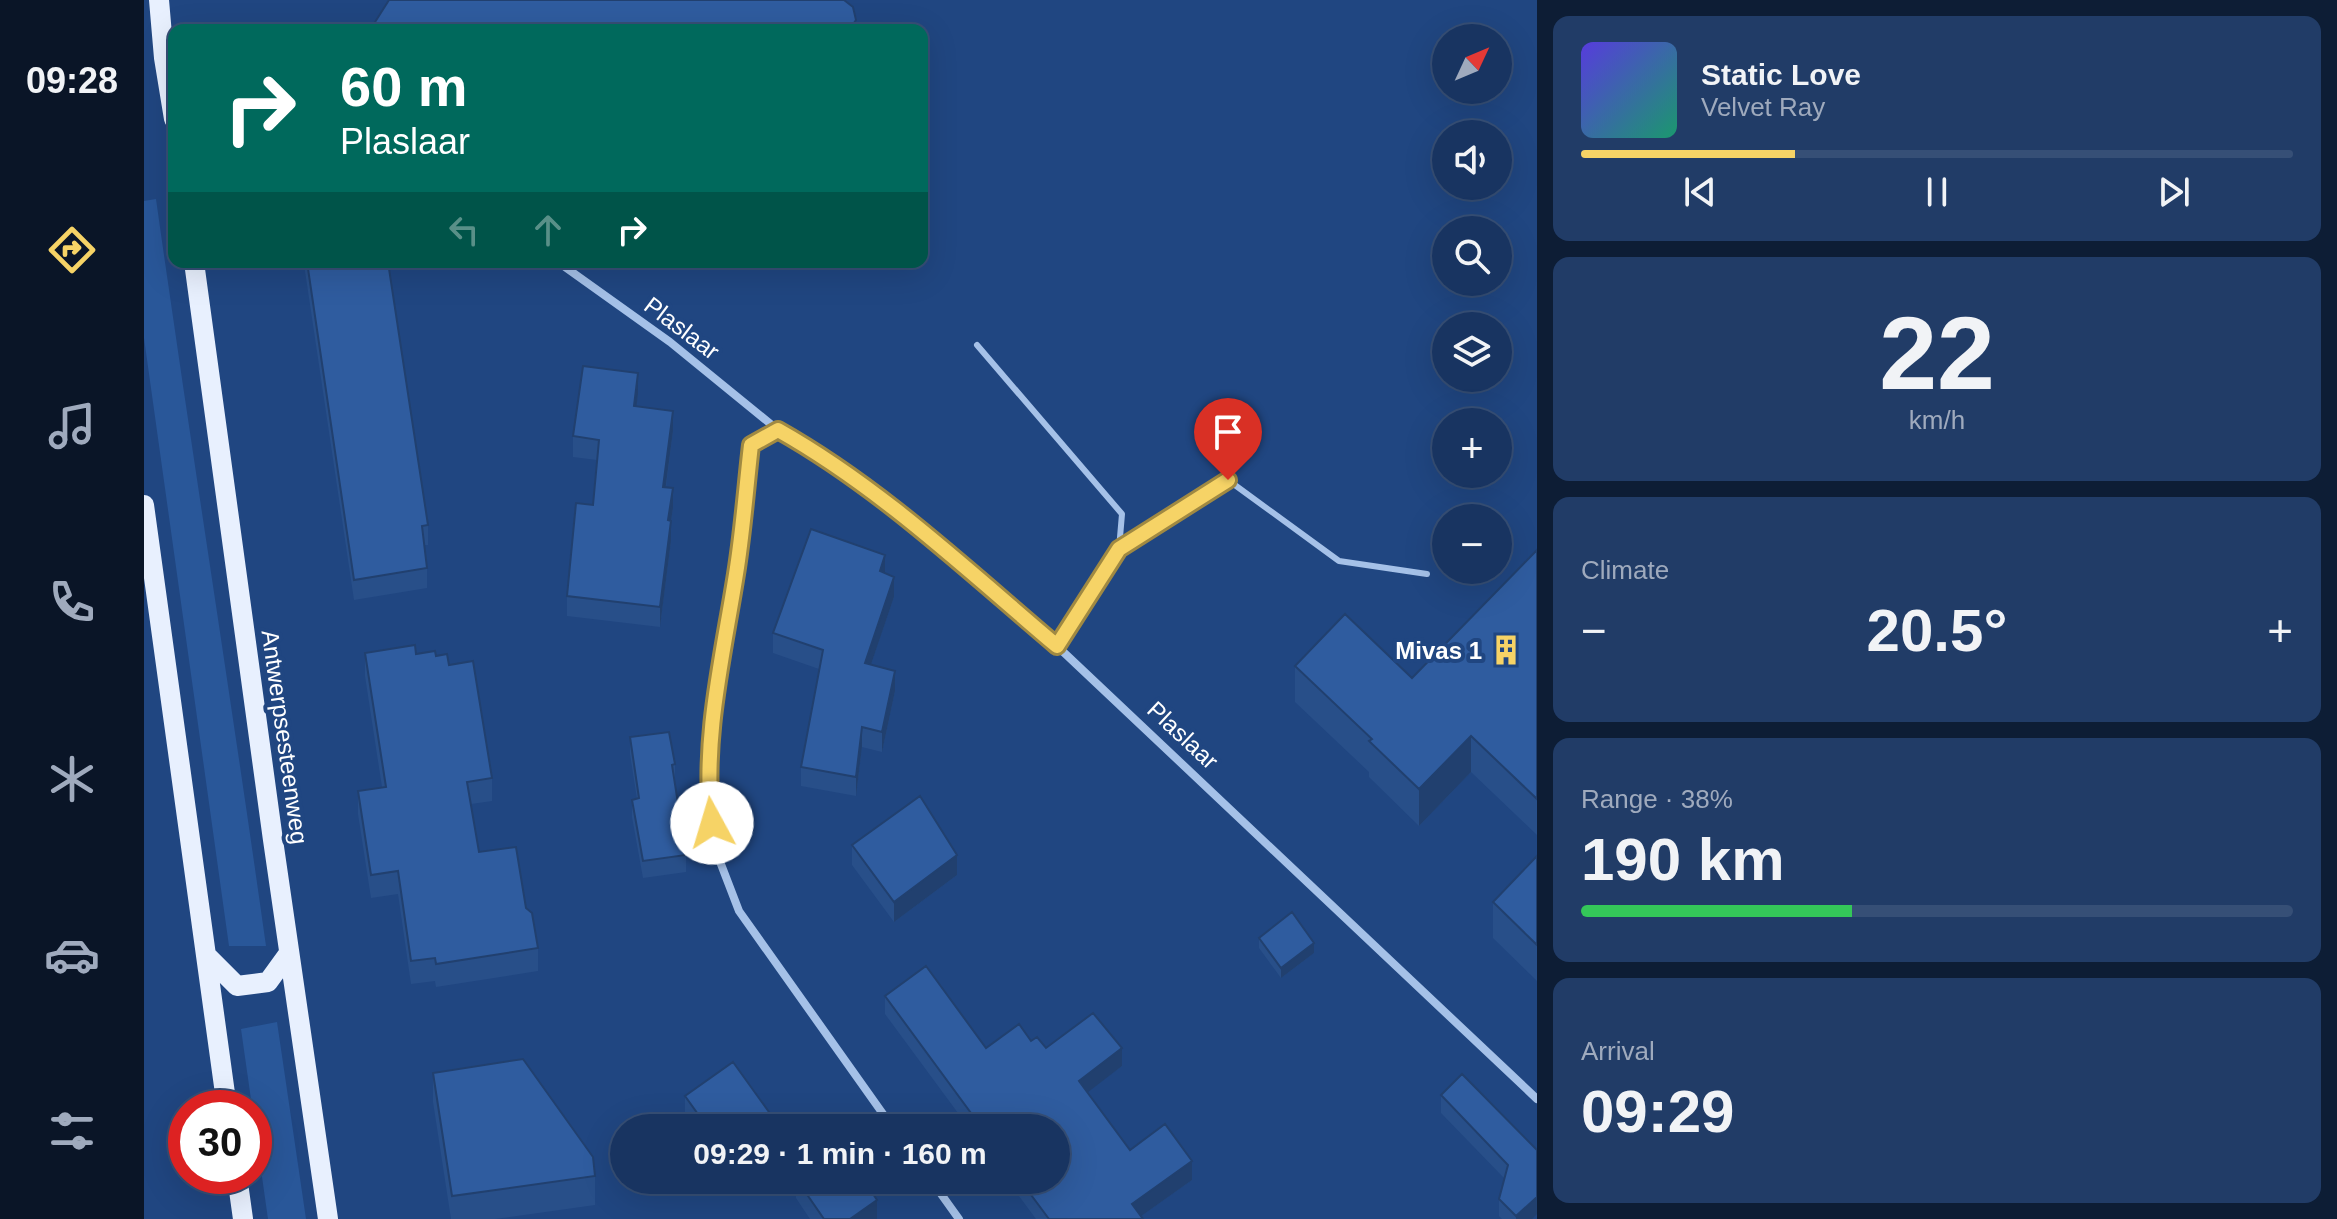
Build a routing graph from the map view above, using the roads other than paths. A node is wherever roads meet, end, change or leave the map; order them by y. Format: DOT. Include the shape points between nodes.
graph roads {
  1 [pos="159,0"];
  2 [pos="168,51"];
  3 [pos="195,268"];
  4 [pos="566,268"];
  5 [pos="977,345"];
  6 [pos="778,430"];
  7 [pos="144,505"];
  8 [pos="1119,549"];
  9 [pos="1427,574"];
  10 [pos="1057,646"];
  11 [pos="289,953"];
  12 [pos="206,955"];
  13 [pos="225,1090"];
  14 [pos="1537,1099"];
  15 [pos="883,1114"];
  16 [pos="240,1194"];
  17 [pos="941,1194"];
  18 [pos="243,1219"];
  19 [pos="328,1219"];
  20 [pos="959,1219"];
  1 -- 2 [label="main road"];
  3 -- 11 [label="main road, Antwerpsesteenweg"];
  4 -- 6 [label="street, Plaslaar" via="670,342"];
  5 -- 8 [label="lane" via="1122,514"];
  6 -- 10 [label="street, Plaslaar" via="857,480"];
  6 -- 15 [label="street" via="751,445 708,751 712,823 739,911"];
  7 -- 12 [label="main road"];
  8 -- 9 [label="lane" via="1228,480 1339,561"];
  8 -- 10 [label="lane"];
  10 -- 14 [label="street, Plaslaar"];
  11 -- 12 [label="main road" via="268,982 237,986"];
  11 -- 19 [label="main road, Antwerpsesteenweg"];
  12 -- 13 [label="main road"];
  16 -- 18 [label="main road"];
  17 -- 20 [label="street"];
}
